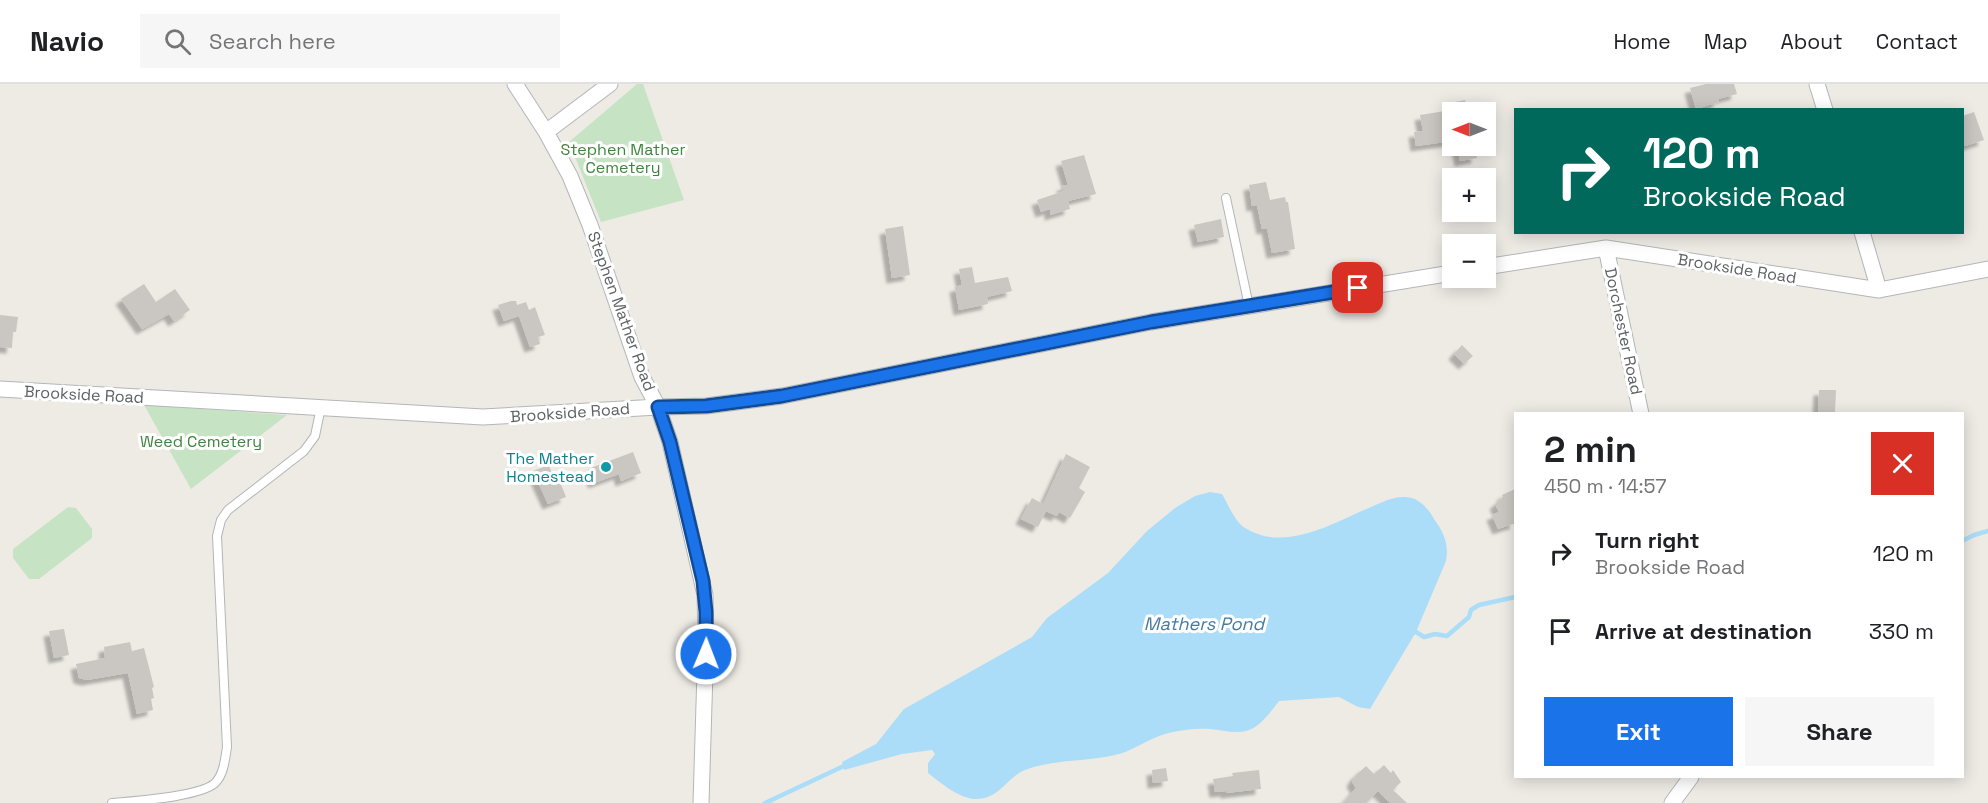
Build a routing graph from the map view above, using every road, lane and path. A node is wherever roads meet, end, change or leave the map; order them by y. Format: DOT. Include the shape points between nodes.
graph roads {
  1 [pos="515,84"];
  2 [pos="610,84"];
  3 [pos="1817,84"];
  4 [pos="1824,108"];
  5 [pos="546,132"];
  6 [pos="1226,198"];
  7 [pos="1863,234"];
  8 [pos="1606,248"];
  9 [pos="1496,265"];
  10 [pos="1988,269"];
  11 [pos="1442,275"];
  12 [pos="1879,290"];
  13 [pos="1249,306"];
  14 [pos="0,389"];
  15 [pos="321,407"];
  16 [pos="658,407"];
  17 [pos="1641,412"];
  18 [pos="1690,778"];
  19 [pos="112,803"];
  20 [pos="701,803"];
  21 [pos="1672,803"];
  1 -- 5 [label="street, Stephen Mather Road"];
  2 -- 5 [label="street"];
  3 -- 4 [label="street"];
  5 -- 16 [label="street, Stephen Mather Road" via="590,225 642,377"];
  6 -- 13 [label="lane"];
  7 -- 12 [label="street"];
  8 -- 9 [label="street, Brookside Road"];
  8 -- 12 [label="street, Brookside Road"];
  8 -- 17 [label="street, Dorchester Road"];
  10 -- 12 [label="street, Brookside Road"];
  11 -- 13 [label="street, Brookside Road"];
  13 -- 16 [label="street, Brookside Road" via="782,396 706,406"];
  14 -- 15 [label="street, Brookside Road"];
  15 -- 16 [label="street, Brookside Road" via="483,417"];
  15 -- 19 [label="lane" via="315,436 304,451 228,510 221,520 217,536 227,747 220,776 214,785 196,792"];
  16 -- 20 [label="street, Stephen Mather Road" via="670,442 705,595"];
  18 -- 21 [label="street"];
}
